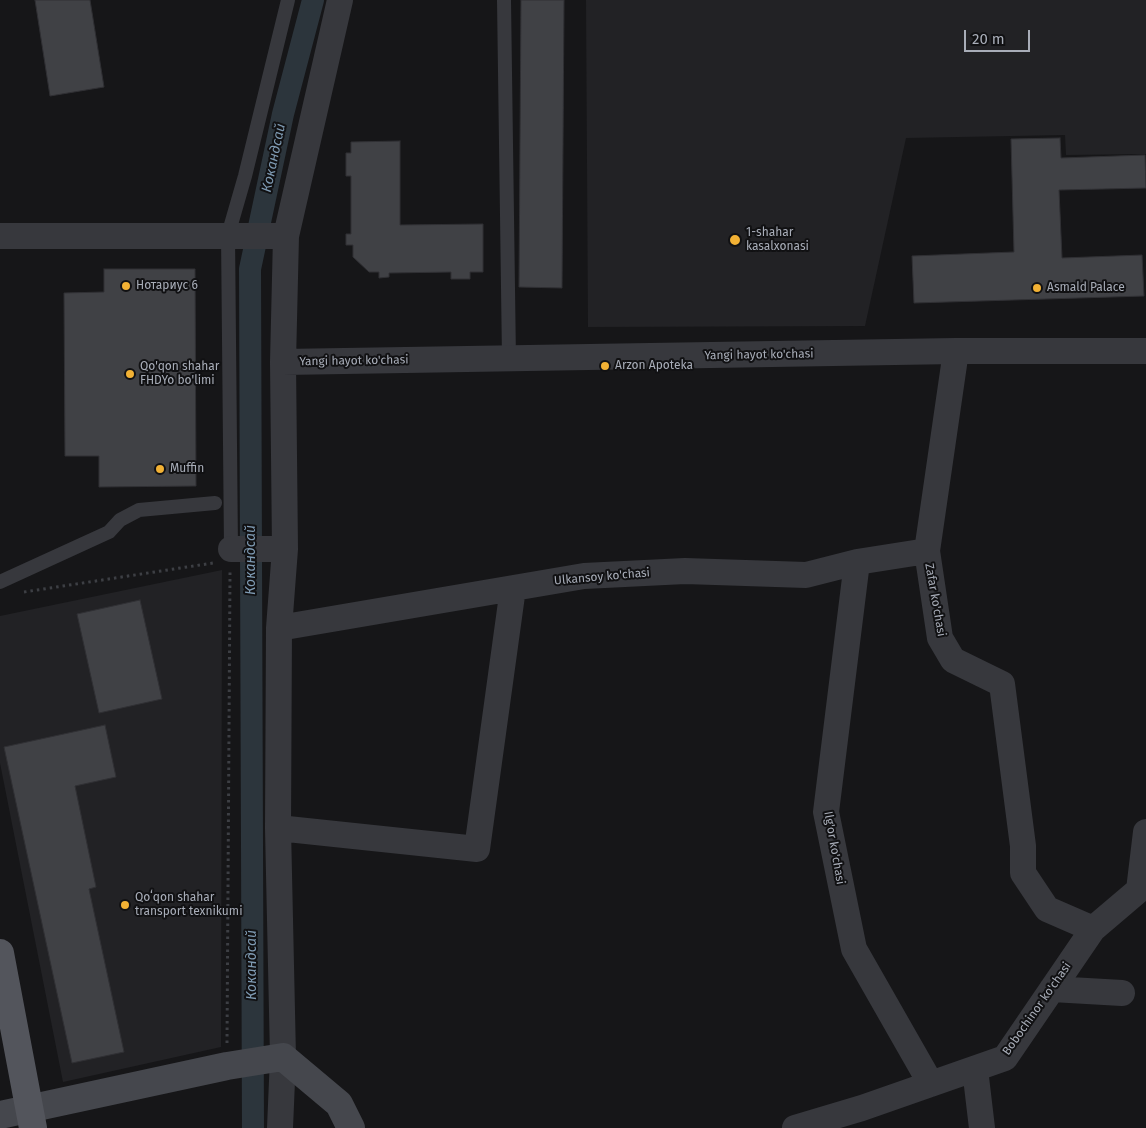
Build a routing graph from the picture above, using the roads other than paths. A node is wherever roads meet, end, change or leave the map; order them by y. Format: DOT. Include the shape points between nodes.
graph roads {
  1 [pos="288,0"];
  2 [pos="340,0"];
  3 [pos="504,0"];
  4 [pos="228,235"];
  5 [pos="0,236"];
  6 [pos="286,236"];
  7 [pos="956,351"];
  8 [pos="1146,351"];
  9 [pos="509,359"];
  10 [pos="282,362"];
  11 [pos="215,503"];
  12 [pos="285,549"];
  13 [pos="927,552"];
  14 [pos="231,555"];
  15 [pos="857,562"];
  16 [pos="0,582"];
  17 [pos="513,588"];
  18 [pos="279,628"];
  19 [pos="278,828"];
  20 [pos="1146,832"];
  21 [pos="1142,890"];
  22 [pos="1093,929"];
  23 [pos="0,953"];
  24 [pos="1052,989"];
  25 [pos="1122,993"];
  26 [pos="282,1056"];
  27 [pos="975,1069"];
  28 [pos="931,1084"];
  29 [pos="0,1115"];
  30 [pos="31,1119"];
  31 [pos="280,1128"];
  32 [pos="351,1128"];
  33 [pos="796,1128"];
  34 [pos="982,1128"];
  1 -- 4 [label="lane"];
  2 -- 6 [label="street"];
  3 -- 9 [label="lane"];
  4 -- 5 [label="street"];
  4 -- 6 [label="street"];
  4 -- 14 [label="lane"];
  6 -- 10 [label="street"];
  7 -- 8 [label="street, Yangi hayot ko'chasi"];
  7 -- 9 [label="street, Yangi hayot ko'chasi"];
  7 -- 13 [label="street, Zafar ko'chasi"];
  9 -- 10 [label="street, Yangi hayot ko'chasi"];
  10 -- 12 [label="street"];
  11 -- 16 [label="lane" via="138,510 120,520 109,532"];
  12 -- 14 [label="street"];
  12 -- 18 [label="street"];
  13 -- 15 [label="street, Ulkansoy ko'chasi"];
  13 -- 22 [label="street, Zafar ko'chasi" via="940,638 953,660 1002,684 1024,846 1024,873 1046,909"];
  15 -- 17 [label="street, Ulkansoy ko'chasi" via="806,575 676,572 584,576"];
  15 -- 28 [label="street, Ilg'or ko'chasi" via="826,812 854,949"];
  17 -- 18 [label="street, Ulkansoy ko'chasi"];
  17 -- 19 [label="street" via="477,849"];
  18 -- 19 [label="street"];
  19 -- 26 [label="street"];
  20 -- 21 [label="street, Bobochinor ko'chasi"];
  21 -- 22 [label="street, Bobochinor ko'chasi"];
  22 -- 24 [label="street, Bobochinor ko'chasi"];
  23 -- 30 [label="main road"];
  24 -- 25 [label="street"];
  24 -- 27 [label="street, Bobochinor ko'chasi" via="1005,1058"];
  26 -- 30 [label="street" via="227,1066"];
  26 -- 31 [label="street"];
  26 -- 32 [label="street" via="339,1104"];
  27 -- 28 [label="street, Bobochinor ko'chasi"];
  27 -- 34 [label="street"];
  28 -- 33 [label="street, Bobochinor ko'chasi"];
  29 -- 30 [label="street"];
}
